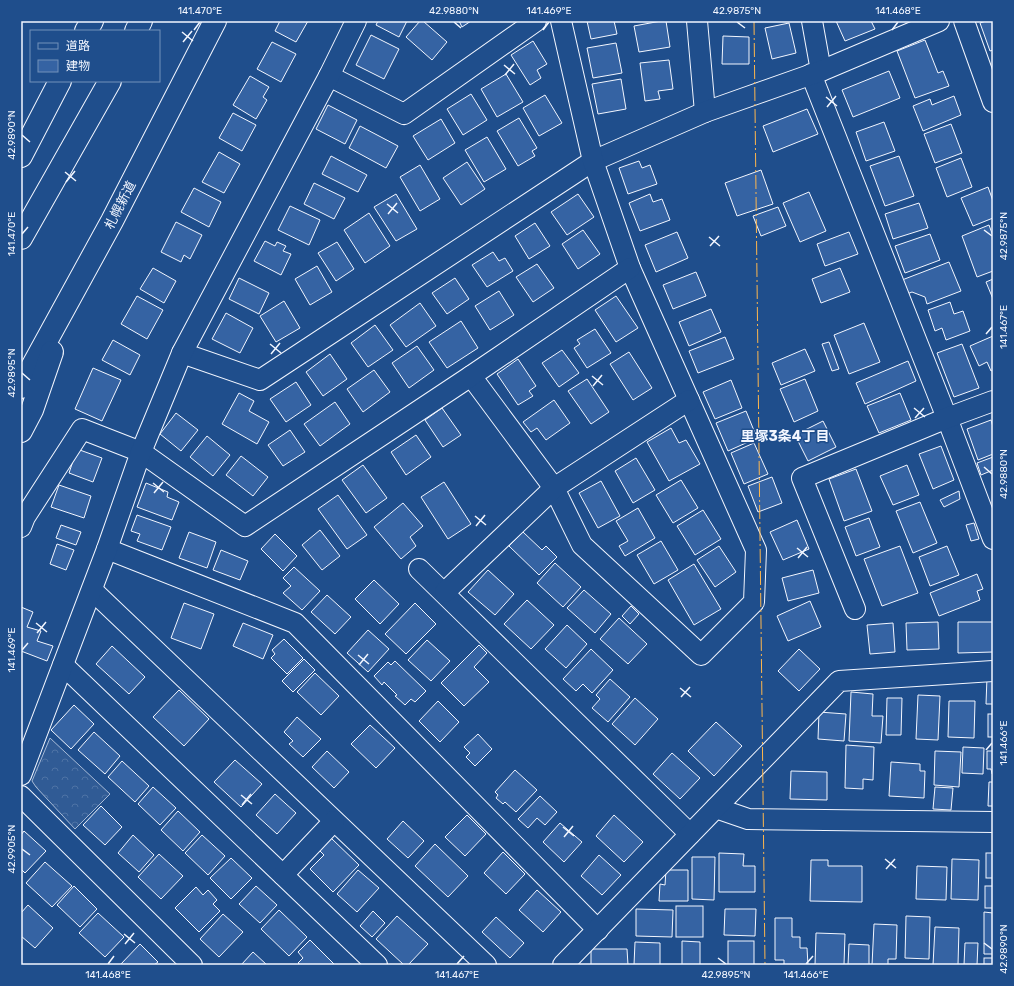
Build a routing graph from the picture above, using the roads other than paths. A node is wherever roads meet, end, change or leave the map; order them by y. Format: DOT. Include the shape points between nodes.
graph roads {
  1 [pos="92,21"];
  2 [pos="141,21"];
  3 [pos="214,21"];
  4 [pos="356,21"];
  5 [pos="536,21"];
  6 [pos="561,21"];
  7 [pos="697,21"];
  8 [pos="812,21"];
  9 [pos="939,21"];
  10 [pos="964,21"];
  11 [pos="87,30"];
  12 [pos="136,30"];
  13 [pos="816,72"];
  14 [pos="329,76"];
  15 [pos="59,82"];
  16 [pos="109,82"];
  17 [pos="993,102"];
  18 [pos="705,112"];
  19 [pos="21,156"];
  20 [pos="593,161"];
  21 [pos="21,238"];
  22 [pos="630,268"];
  23 [pos="71,298"];
  24 [pos="182,353"];
  25 [pos="471,376"];
  26 [pos="21,387"];
  27 [pos="689,400"];
  28 [pos="993,401"];
  29 [pos="947,418"];
  30 [pos="21,431"];
  31 [pos="141,452"];
  32 [pos="554,488"];
  33 [pos="21,527"];
  34 [pos="993,539"];
  35 [pos="107,549"];
  36 [pos="419,569"];
  37 [pos="92,590"];
  38 [pos="445,592"];
  39 [pos="855,609"];
  40 [pos="63,665"];
  41 [pos="993,671"];
  42 [pos="21,775"];
  43 [pos="21,796"];
  44 [pos="716,808"];
  45 [pos="334,821"];
  46 [pos="993,822"];
  47 [pos="690,834"];
  48 [pos="283,875"];
  49 [pos="598,930"];
  50 [pos="192,965"];
  51 [pos="377,965"];
  52 [pos="486,965"];
  53 [pos="563,965"];
  1 -- 11 [label="main road"];
  2 -- 12 [label="main road"];
  3 -- 23 [label="main road, 札幌新道"];
  4 -- 14 [label="street"];
  5 -- 14 [label="street" via="404,114"];
  6 -- 20 [label="street"];
  7 -- 18 [label="street"];
  8 -- 13 [label="street"];
  9 -- 13 [label="street"];
  10 -- 17 [label="street"];
  13 -- 18 [label="street"];
  13 -- 29 [label="street"];
  14 -- 24 [label="street"];
  15 -- 19 [label="main road"];
  16 -- 21 [label="main road"];
  18 -- 20 [label="street"];
  20 -- 22 [label="street"];
  20 -- 24 [label="street" via="260,380"];
  22 -- 25 [label="street"];
  22 -- 27 [label="street"];
  23 -- 26 [label="main road, 札幌新道"];
  23 -- 30 [label="main road" via="32,410"];
  24 -- 31 [label="street"];
  25 -- 31 [label="street" via="245,526"];
  25 -- 32 [label="street"];
  27 -- 32 [label="street"];
  27 -- 32 [label="street" via="756,550 754,602 701,656 582,545"];
  28 -- 29 [label="street"];
  29 -- 34 [label="street"];
  29 -- 39 [label="street" via="802,478"];
  31 -- 33 [label="street" via="82,429"];
  31 -- 35 [label="street"];
  32 -- 38 [label="street"];
  35 -- 37 [label="street"];
  35 -- 49 [label="street" via="295,622"];
  36 -- 38 [label="street"];
  37 -- 40 [label="street"];
  37 -- 45 [label="street"];
  38 -- 47 [label="street"];
  40 -- 42 [label="street"];
  40 -- 48 [label="street"];
  41 -- 44 [label="street" via="839,681"];
  43 -- 50 [label="street"];
  44 -- 46 [label="street" via="748,819"];
  44 -- 47 [label="street"];
  45 -- 48 [label="street"];
  45 -- 52 [label="street"];
  47 -- 49 [label="street"];
  48 -- 51 [label="street"];
  49 -- 53 [label="street"];
}
